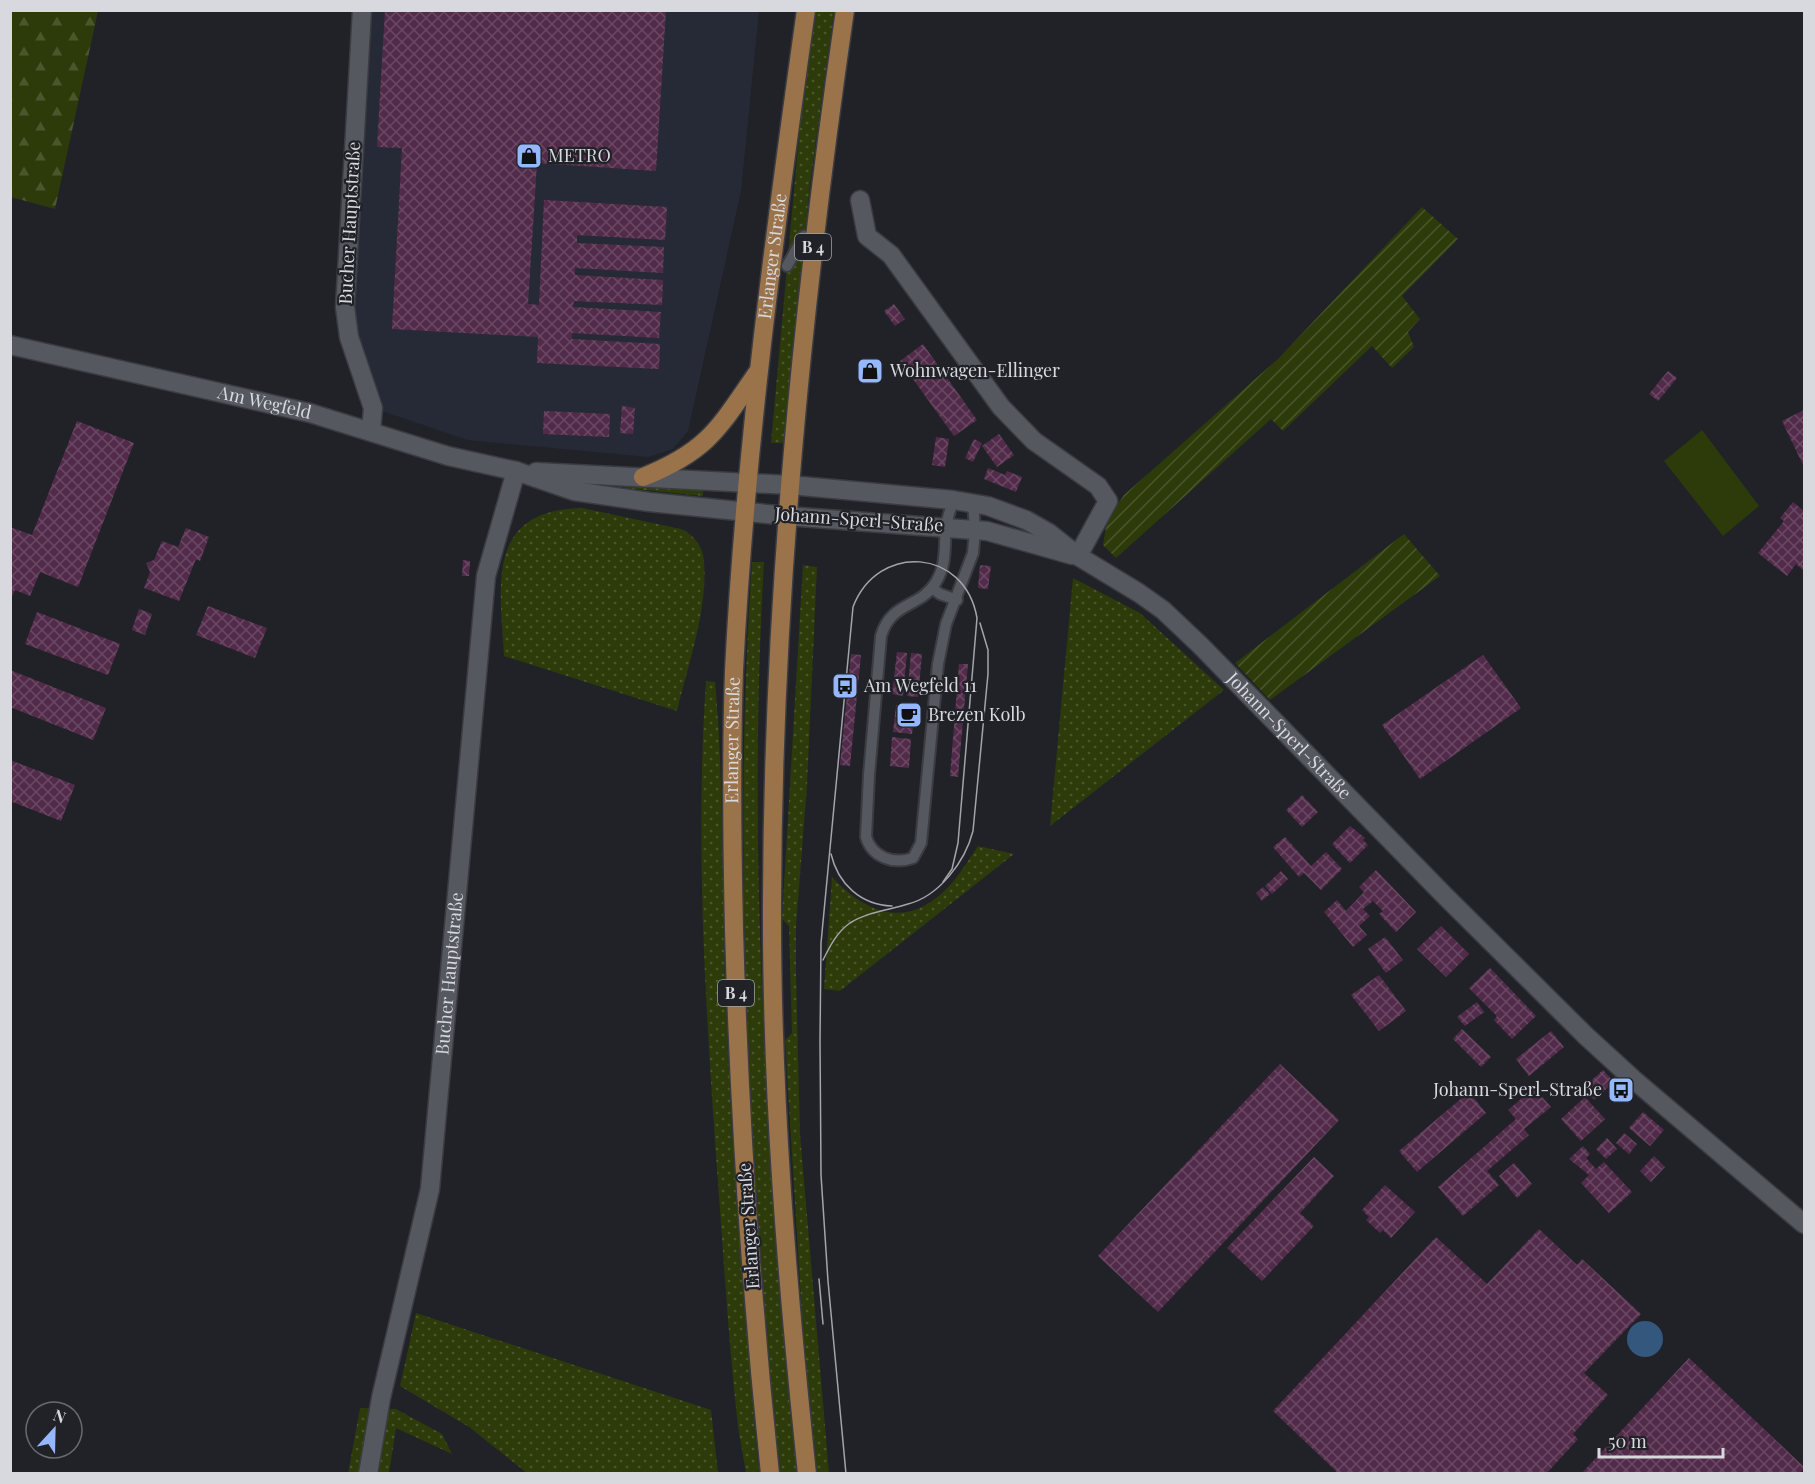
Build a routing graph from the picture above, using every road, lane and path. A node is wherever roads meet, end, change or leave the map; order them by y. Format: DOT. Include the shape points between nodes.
graph roads {
  1 [pos="362,10"];
  2 [pos="806,10"];
  3 [pos="845,10"];
  4 [pos="860,200"];
  5 [pos="804,236"];
  6 [pos="787,266"];
  7 [pos="10,345"];
  8 [pos="758,372"];
  9 [pos="372,431"];
  10 [pos="516,471"];
  11 [pos="643,477"];
  12 [pos="747,482"];
  13 [pos="790,485"];
  14 [pos="953,500"];
  15 [pos="972,502"];
  16 [pos="745,511"];
  17 [pos="787,516"];
  18 [pos="946,526"];
  19 [pos="975,530"];
  20 [pos="1078,556"];
  21 [pos="932,588"];
  22 [pos="957,600"];
  23 [pos="1804,1224"];
  24 [pos="368,1473"];
  25 [pos="770,1473"];
  26 [pos="807,1473"];
  1 -- 9 [label="street, Bucher Hauptstraße" via="345,308 349,337 373,408"];
  2 -- 8 [label="main road, Erlanger Straße / B 4"];
  3 -- 13 [label="main road, Erlanger Straße / B 4" via="818,195"];
  4 -- 20 [label="street" via="867,237 891,255 1001,407 1034,441 1098,486 1107,501"];
  5 -- 6 [label="lane"];
  7 -- 9 [label="street, Am Wegfeld" via="280,406"];
  8 -- 11 [label="main road, B 4" via="726,418 698,449"];
  8 -- 12 [label="main road, Erlanger Straße / B 4"];
  9 -- 10 [label="street, Am Wegfeld" via="432,451"];
  10 -- 11 [label="street, Am Wegfeld"];
  10 -- 16 [label="street, Am Wegfeld" via="574,491"];
  10 -- 24 [label="street, Bucher Hauptstraße" via="486,576 430,1190 381,1398"];
  11 -- 12 [label="street, Am Wegfeld"];
  12 -- 13 [label="street, Am Wegfeld"];
  12 -- 16 [label="main road, Erlanger Straße / B 4"];
  13 -- 14 [label="street, Johann-Sperl-Straße"];
  13 -- 17 [label="main road, Erlanger Straße / B 4"];
  14 -- 15 [label="street, Johann-Sperl-Straße"];
  14 -- 18 [label="lane"];
  15 -- 19 [label="lane"];
  15 -- 20 [label="street, Johann-Sperl-Straße" via="1026,520"];
  16 -- 17 [label="street, Johann-Sperl-Straße"];
  16 -- 25 [label="main road, Erlanger Straße / B 4" via="734,671 732,781 736,1016"];
  17 -- 18 [label="street, Johann-Sperl-Straße"];
  17 -- 26 [label="main road, Erlanger Straße / B 4" via="773,832 774,1010 789,1281"];
  18 -- 19 [label="street, Johann-Sperl-Straße"];
  18 -- 21 [label="lane" via="945,561"];
  19 -- 20 [label="street, Johann-Sperl-Straße"];
  19 -- 22 [label="lane"];
  20 -- 23 [label="street, Johann-Sperl-Straße" via="1163,610 1586,1036"];
  21 -- 22 [label="lane"];
  21 -- 22 [label="lane" via="894,612 881,636 866,825 869,845 885,859 913,858 921,843 938,664 946,624"];
}
